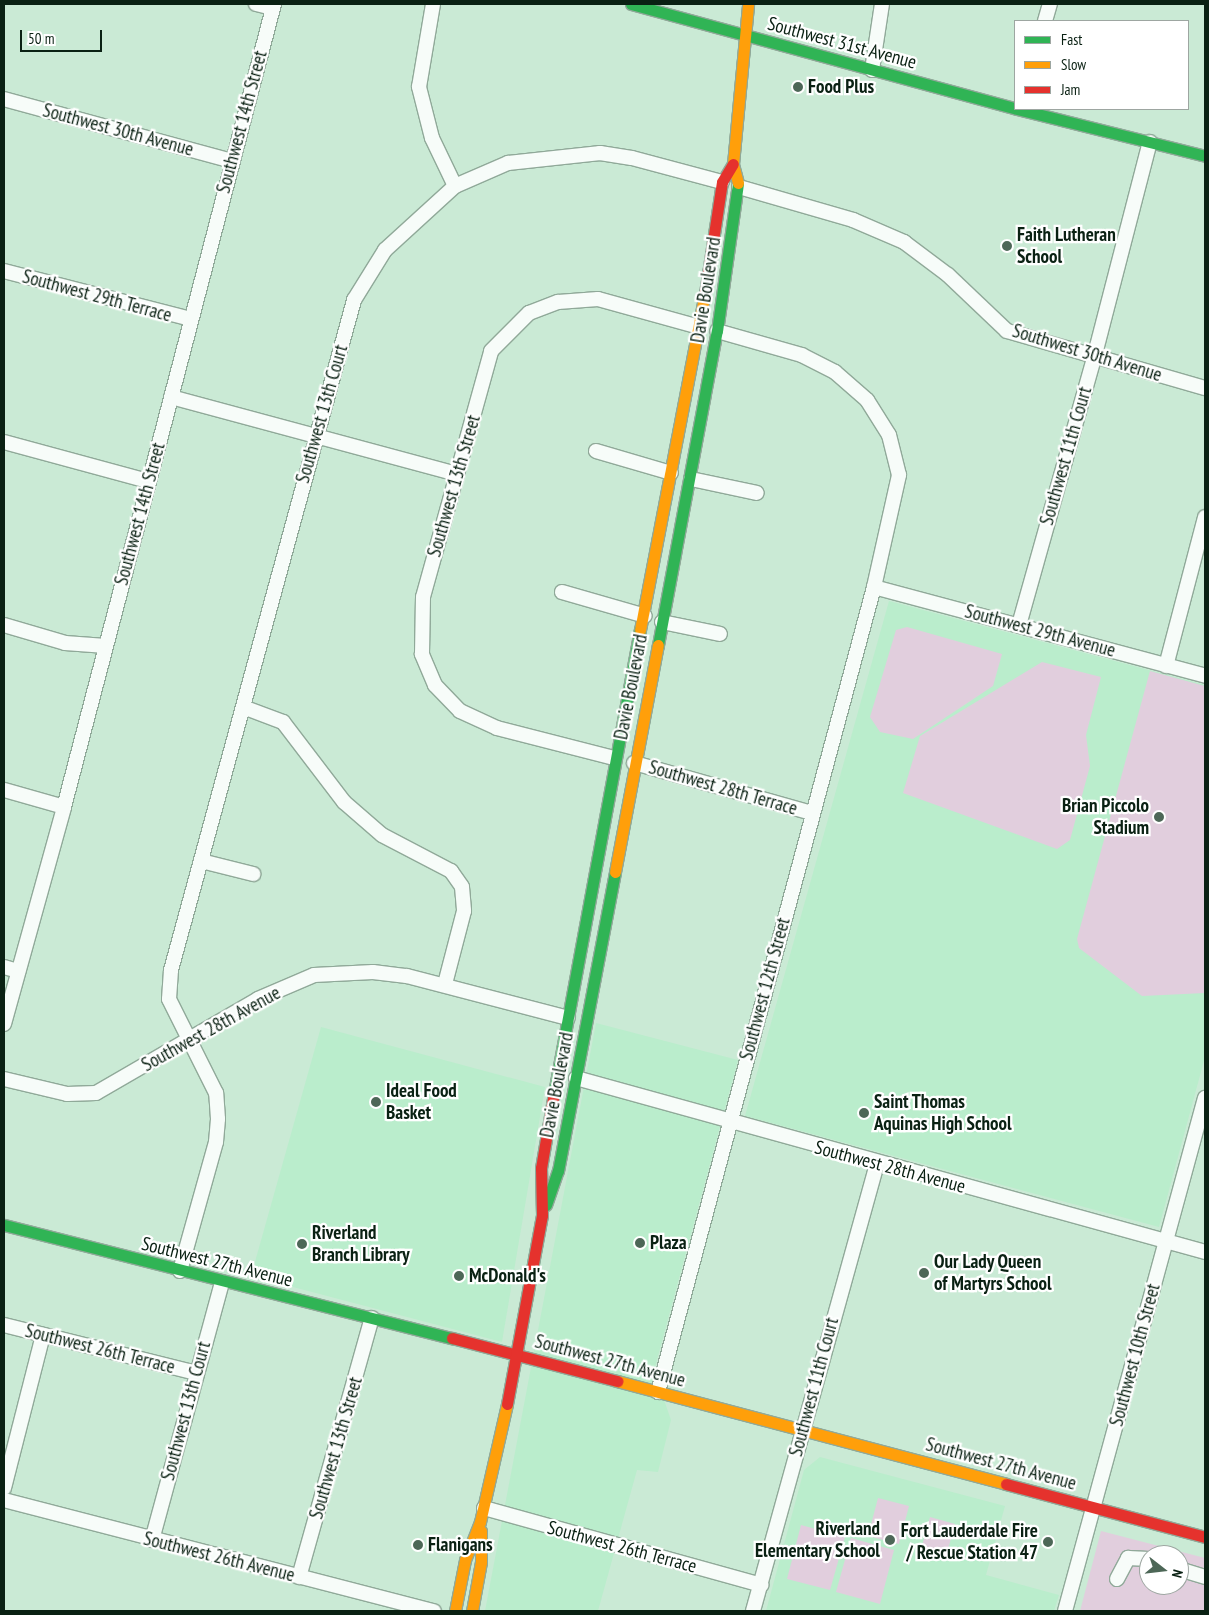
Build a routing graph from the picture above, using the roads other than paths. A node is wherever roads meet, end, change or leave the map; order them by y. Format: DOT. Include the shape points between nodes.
graph roads {
  1 [pos="256,4"];
  2 [pos="433,4"];
  3 [pos="631,4"];
  4 [pos="748,4"];
  5 [pos="882,4"];
  6 [pos="1050,4"];
  7 [pos="273,6"];
  8 [pos="1045,20"];
  9 [pos="746,36"];
  10 [pos="872,70"];
  11 [pos="4,99"];
  12 [pos="1014,108"];
  13 [pos="1023,110"];
  14 [pos="1150,142"];
  15 [pos="1205,156"];
  16 [pos="232,161"];
  17 [pos="733,164"];
  18 [pos="722,182"];
  19 [pos="455,186"];
  20 [pos="740,187"];
  21 [pos="712,257"];
  22 [pos="4,271"];
  23 [pos="191,319"];
  24 [pos="700,327"];
  25 [pos="717,332"];
  26 [pos="1094,358"];
  27 [pos="1205,388"];
  28 [pos="171,397"];
  29 [pos="315,435"];
  30 [pos="4,442"];
  31 [pos="596,452"];
  32 [pos="671,473"];
  33 [pos="456,474"];
  34 [pos="691,479"];
  35 [pos="148,481"];
  36 [pos="757,493"];
  37 [pos="1205,517"];
  38 [pos="1203,533"];
  39 [pos="874,587"];
  40 [pos="562,592"];
  41 [pos="645,616"];
  42 [pos="662,622"];
  43 [pos="4,625"];
  44 [pos="1019,625"];
  45 [pos="720,634"];
  46 [pos="106,646"];
  47 [pos="1166,666"];
  48 [pos="652,675"];
  49 [pos="1205,676"];
  50 [pos="243,707"];
  51 [pos="614,758"];
  52 [pos="634,763"];
  53 [pos="4,790"];
  54 [pos="64,807"];
  55 [pos="812,813"];
  56 [pos="201,861"];
  57 [pos="253,874"];
  58 [pos="4,967"];
  59 [pos="18,971"];
  60 [pos="445,984"];
  61 [pos="568,1018"];
  62 [pos="4,1024"];
  63 [pos="189,1040"];
  64 [pos="576,1078"];
  65 [pos="4,1079"];
  66 [pos="1205,1098"];
  67 [pos="729,1122"];
  68 [pos="877,1163"];
  69 [pos="542,1215"];
  70 [pos="4,1225"];
  71 [pos="1165,1241"];
  72 [pos="1205,1252"];
  73 [pos="180,1271"];
  74 [pos="222,1282"];
  75 [pos="372,1318"];
  76 [pos="4,1324"];
  77 [pos="43,1335"];
  78 [pos="518,1355"];
  79 [pos="196,1373"];
  80 [pos="658,1392"];
  81 [pos="802,1430"];
  82 [pos="4,1488"];
  83 [pos="4,1500"];
  84 [pos="1094,1506"];
  85 [pos="484,1508"];
  86 [pos="480,1522"];
  87 [pos="1205,1536"];
  88 [pos="152,1540"];
  89 [pos="1139,1559"];
  90 [pos="1189,1572"];
  91 [pos="300,1577"];
  92 [pos="1205,1577"];
  93 [pos="1117,1579"];
  94 [pos="761,1585"];
  95 [pos="434,1611"];
  96 [pos="455,1611"];
  97 [pos="472,1611"];
  98 [pos="754,1611"];
  99 [pos="1065,1611"];
  1 -- 7 [label="street"];
  2 -- 19 [label="street" via="419,87 432,138"];
  3 -- 9 [label="main road, Southwest 31st Avenue"];
  4 -- 9 [label="main road, Davie Boulevard"];
  5 -- 10 [label="street"];
  6 -- 8 [label="street"];
  7 -- 16 [label="street, Southwest 14th Street"];
  9 -- 10 [label="main road, Southwest 31st Avenue"];
  9 -- 17 [label="main road, Davie Boulevard"];
  10 -- 12 [label="main road, Southwest 31st Avenue"];
  11 -- 16 [label="street, Southwest 30th Avenue"];
  13 -- 14 [label="main road, Southwest 31st Avenue"];
  14 -- 15 [label="main road, Southwest 31st Avenue"];
  14 -- 26 [label="street, Southwest 11th Court"];
  16 -- 23 [label="street, Southwest 14th Street"];
  17 -- 18 [label="main road, Davie Boulevard"];
  17 -- 20 [label="main road, Davie Boulevard"];
  18 -- 19 [label="street" via="632,158 600,153 508,163"];
  18 -- 21 [label="main road, Davie Boulevard"];
  19 -- 29 [label="street, Southwest 13th Court" via="385,250 354,300"];
  20 -- 25 [label="main road, Davie Boulevard"];
  20 -- 26 [label="street, Southwest 30th Avenue" via="853,220 904,242 948,275 1007,331"];
  21 -- 24 [label="main road, Davie Boulevard"];
  21 -- 25 [label="main road" via="709,320"];
  22 -- 23 [label="street, Southwest 29th Terrace"];
  23 -- 28 [label="street, Southwest 14th Street"];
  24 -- 32 [label="main road, Davie Boulevard"];
  24 -- 33 [label="street, Southwest 13th Street" via="598,299 558,302 529,313 491,351"];
  25 -- 34 [label="main road, Davie Boulevard"];
  25 -- 39 [label="street" via="802,355 835,372 868,400 889,436 899,475"];
  26 -- 27 [label="street, Southwest 30th Avenue"];
  26 -- 44 [label="street, Southwest 11th Court"];
  28 -- 29 [label="street"];
  28 -- 35 [label="street, Southwest 14th Street"];
  29 -- 33 [label="street"];
  29 -- 50 [label="street, Southwest 13th Court"];
  30 -- 35 [label="street"];
  31 -- 32 [label="street"];
  32 -- 41 [label="main road, Davie Boulevard"];
  33 -- 51 [label="street, Southwest 13th Street" via="423,597 420,621 425,662 435,685 460,711 496,728"];
  34 -- 36 [label="street"];
  34 -- 42 [label="main road, Davie Boulevard"];
  35 -- 46 [label="street, Southwest 14th Street"];
  37 -- 38 [label="street"];
  38 -- 47 [label="street"];
  39 -- 44 [label="street, Southwest 29th Avenue"];
  39 -- 55 [label="street, Southwest 12th Street"];
  40 -- 41 [label="street"];
  41 -- 48 [label="main road" via="653,630"];
  41 -- 51 [label="main road, Davie Boulevard"];
  42 -- 45 [label="street"];
  42 -- 48 [label="main road, Davie Boulevard"];
  43 -- 46 [label="street" via="65,643"];
  44 -- 47 [label="street, Southwest 29th Avenue"];
  46 -- 54 [label="street, Southwest 14th Street"];
  47 -- 49 [label="street, Southwest 29th Avenue"];
  48 -- 52 [label="main road, Davie Boulevard"];
  50 -- 56 [label="street, Southwest 13th Court"];
  50 -- 60 [label="street" via="283,722 344,802 382,835 451,871 462,887 464,911"];
  51 -- 61 [label="main road, Davie Boulevard"];
  52 -- 55 [label="street, Southwest 28th Terrace"];
  52 -- 64 [label="main road, Davie Boulevard"];
  53 -- 54 [label="street"];
  54 -- 59 [label="street, Southwest 14th Street"];
  55 -- 67 [label="street, Southwest 12th Street"];
  56 -- 57 [label="street"];
  56 -- 63 [label="street, Southwest 13th Court" via="171,970 169,1000"];
  58 -- 59 [label="street"];
  59 -- 62 [label="street, Southwest 14th Street"];
  60 -- 61 [label="street, Southwest 28th Avenue"];
  60 -- 63 [label="street, Southwest 28th Avenue" via="373,972 314,975 258,999"];
  61 -- 64 [label="main road" via="566,1064 568,1072"];
  61 -- 69 [label="main road, Davie Boulevard" via="541,1168"];
  63 -- 65 [label="street, Southwest 28th Avenue" via="96,1093 67,1094"];
  63 -- 73 [label="street, Southwest 13th Court" via="216,1094 218,1119 216,1142"];
  64 -- 67 [label="street, Southwest 28th Avenue"];
  64 -- 69 [label="main road, Davie Boulevard" via="558,1171"];
  66 -- 71 [label="street, Southwest 10th Street"];
  67 -- 68 [label="street, Southwest 28th Avenue"];
  67 -- 80 [label="street, Southwest 12th Street"];
  68 -- 71 [label="street, Southwest 28th Avenue"];
  68 -- 81 [label="street, Southwest 11th Court"];
  69 -- 78 [label="main road, Davie Boulevard"];
  70 -- 73 [label="main road, Southwest 27th Avenue"];
  71 -- 72 [label="street, Southwest 28th Avenue"];
  71 -- 84 [label="street, Southwest 10th Street"];
  73 -- 74 [label="main road, Southwest 27th Avenue"];
  74 -- 75 [label="main road, Southwest 27th Avenue"];
  74 -- 79 [label="street, Southwest 13th Court"];
  75 -- 78 [label="main road, Southwest 27th Avenue"];
  75 -- 91 [label="street, Southwest 13th Street"];
  76 -- 77 [label="street, Southwest 26th Terrace"];
  77 -- 79 [label="street, Southwest 26th Terrace"];
  77 -- 82 [label="street"];
  78 -- 80 [label="main road, Southwest 27th Avenue"];
  78 -- 85 [label="main road, Davie Boulevard"];
  79 -- 88 [label="street, Southwest 13th Court"];
  80 -- 81 [label="main road, Southwest 27th Avenue"];
  81 -- 84 [label="main road, Southwest 27th Avenue"];
  81 -- 94 [label="street, Southwest 11th Court"];
  83 -- 88 [label="street, Southwest 26th Avenue"];
  84 -- 87 [label="main road, Southwest 27th Avenue"];
  84 -- 99 [label="street, Southwest 10th Street"];
  85 -- 86 [label="main road, Davie Boulevard"];
  85 -- 94 [label="street, Southwest 26th Terrace"];
  86 -- 96 [label="main road, Davie Boulevard" via="465,1560"];
  86 -- 97 [label="main road, Davie Boulevard" via="481,1562"];
  88 -- 91 [label="street, Southwest 26th Avenue"];
  89 -- 93 [label="street" via="1128,1558"];
  90 -- 92 [label="street"];
  91 -- 95 [label="street, Southwest 26th Avenue"];
  94 -- 98 [label="street, Southwest 11th Court"];
}
